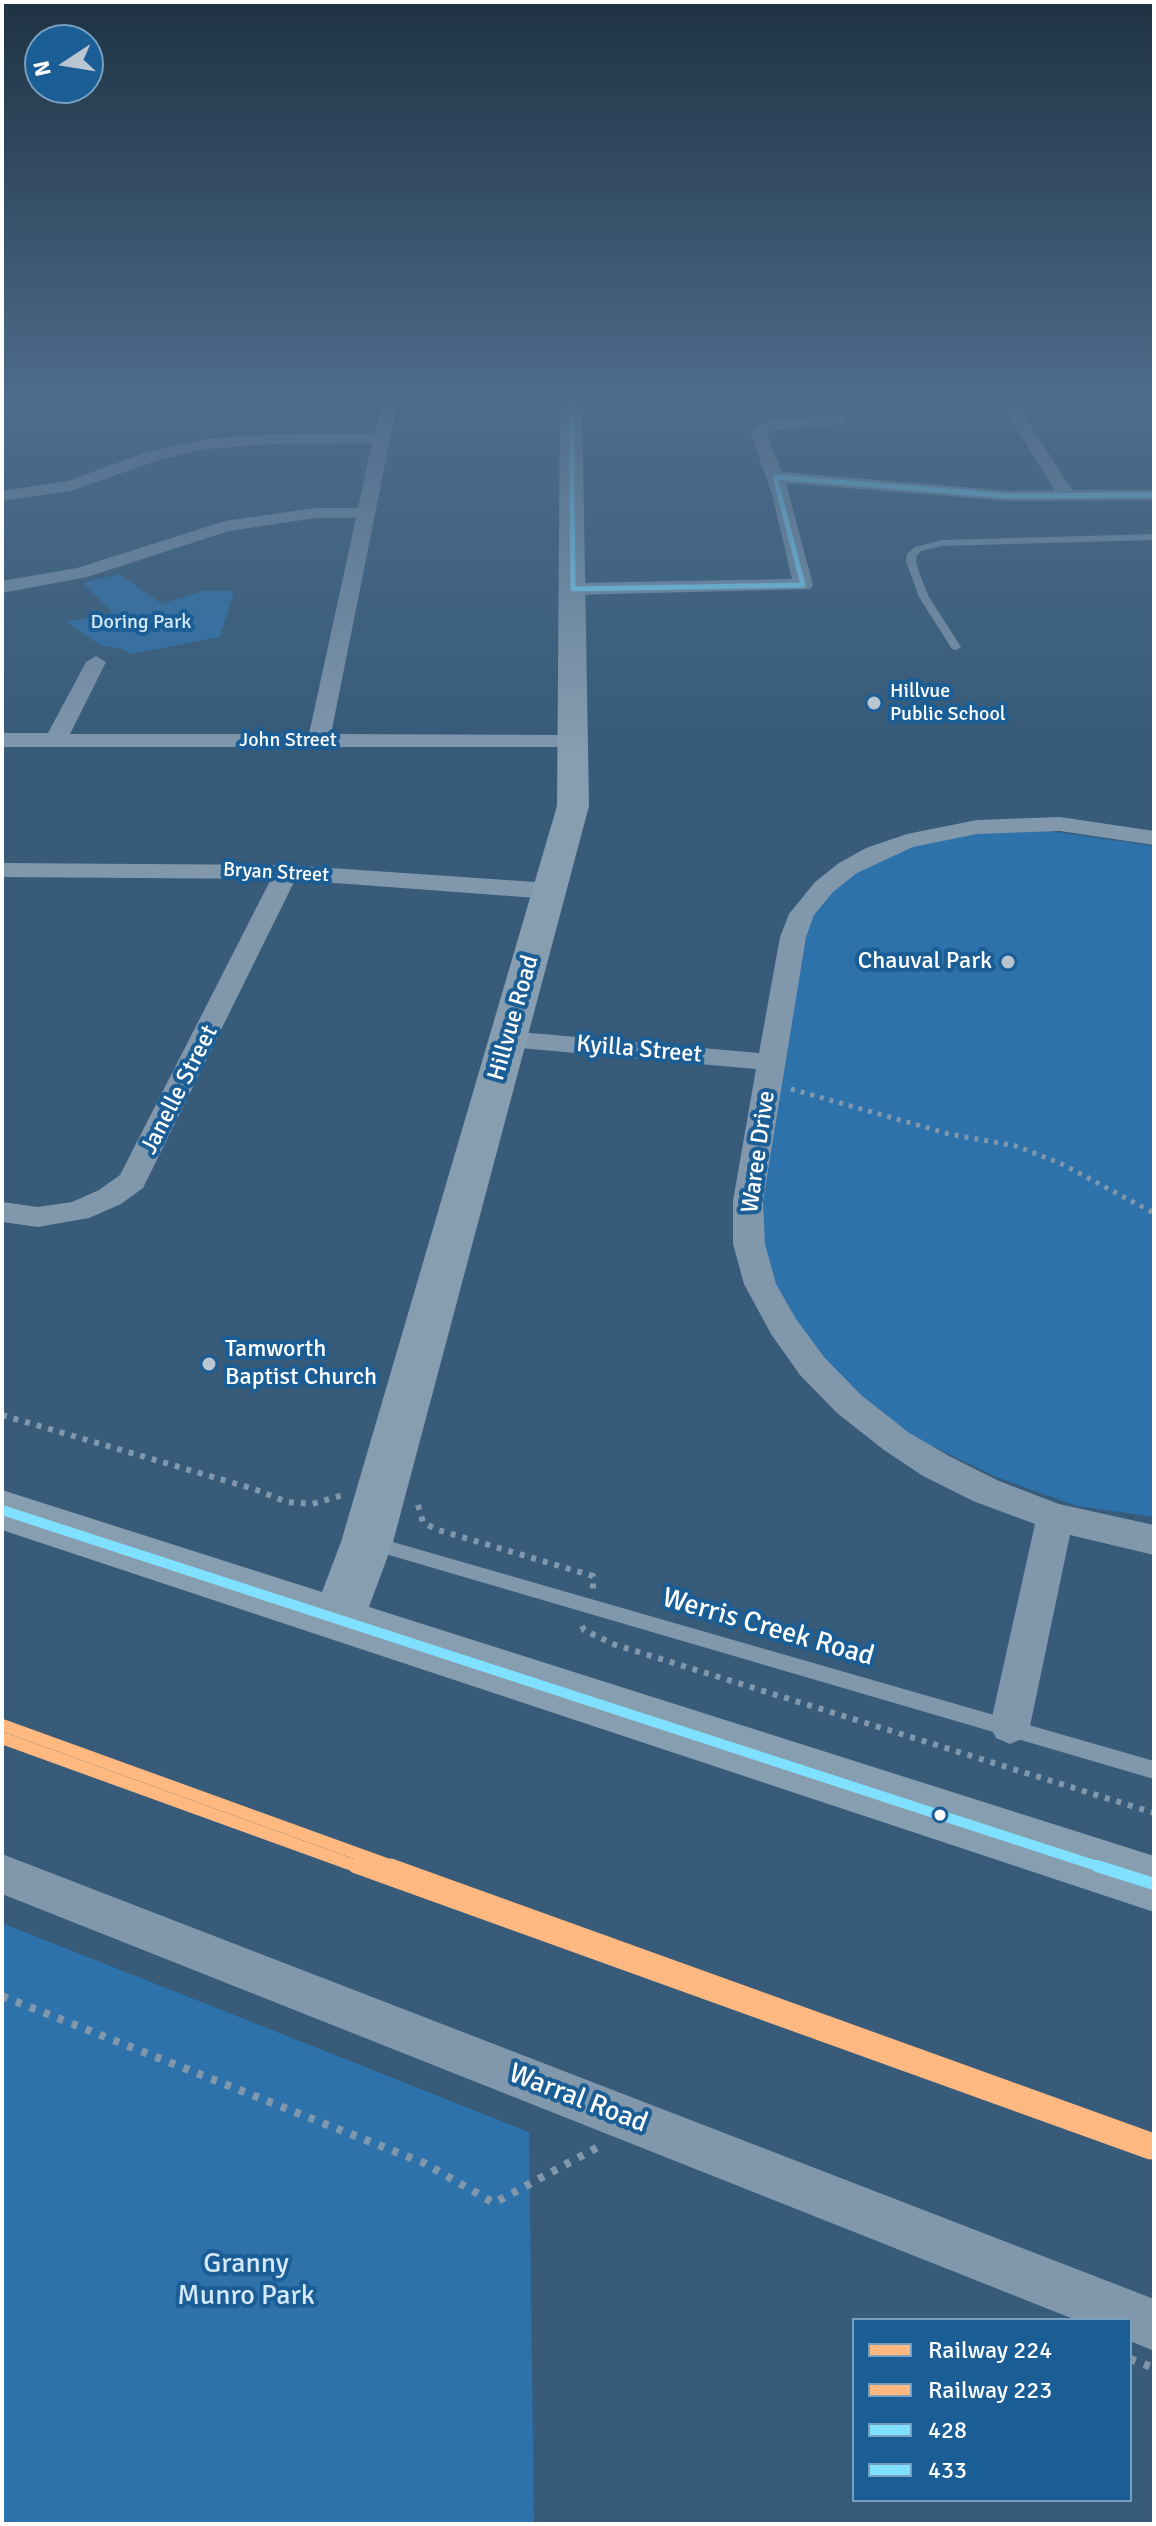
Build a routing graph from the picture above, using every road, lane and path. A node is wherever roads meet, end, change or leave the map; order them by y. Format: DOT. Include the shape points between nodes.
graph roads {
  1 [pos="282,517"];
  2 [pos="365,517"];
  3 [pos="572,517"];
  4 [pos="785,517"];
  5 [pos="1154,537"];
  6 [pos="2,587"];
  7 [pos="573,589"];
  8 [pos="956,647"];
  9 [pos="96,662"];
  10 [pos="2,740"];
  11 [pos="56,740"];
  12 [pos="319,741"];
  13 [pos="573,742"];
  14 [pos="1154,838"];
  15 [pos="2,870"];
  16 [pos="287,872"];
  17 [pos="550,891"];
  18 [pos="508,1039"];
  19 [pos="770,1072"];
  20 [pos="2,1212"];
  21 [pos="1154,1213"];
  22 [pos="2,1510"];
  23 [pos="1055,1517"];
  24 [pos="1154,1540"];
  25 [pos="367,1542"];
  26 [pos="338,1620"];
  27 [pos="1010,1726"];
  28 [pos="1154,1770"];
  29 [pos="2,1874"];
  30 [pos="1154,1884"];
  31 [pos="2,1996"];
  32 [pos="612,2151"];
  33 [pos="1154,2325"];
  1 -- 6 [label="street" via="240,523 80,573"];
  2 -- 12 [label="street"];
  3 -- 7 [label="street, Hillvue Road"];
  4 -- 7 [label="street" via="803,585"];
  5 -- 8 [label="lane" via="942,543 918,549 912,554 915,575"];
  7 -- 13 [label="street, Hillvue Road"];
  9 -- 11 [label="street"];
  10 -- 11 [label="street, John Street"];
  11 -- 12 [label="street, John Street"];
  12 -- 13 [label="street, John Street"];
  13 -- 17 [label="street, Hillvue Road" via="573,806"];
  14 -- 19 [label="street, Waree Drive" via="1060,824 977,827 907,841 848,868 802,914 793,937"];
  15 -- 16 [label="street, Bryan Street"];
  16 -- 17 [label="street, Bryan Street"];
  16 -- 20 [label="street, Janelle Street" via="132,1181 78,1211 38,1217"];
  17 -- 18 [label="street, Hillvue Road"];
  18 -- 19 [label="street, Kyilla Street"];
  18 -- 25 [label="street, Hillvue Road"];
  19 -- 21 [label="path" via="949,1134 1016,1146"];
  19 -- 23 [label="street, Waree Drive" via="748,1201 749,1244 760,1284 783,1326 840,1395 896,1441 986,1491"];
  22 -- 26 [label="street"];
  23 -- 24 [label="street, Waree Drive"];
  23 -- 27 [label="street"];
  25 -- 26 [label="street, Hillvue Road"];
  25 -- 27 [label="lane, Werris Creek Road"];
  26 -- 30 [label="street"];
  27 -- 28 [label="lane, Werris Creek Road"];
  29 -- 33 [label="street, Warral Road"];
  31 -- 32 [label="path" via="424,2163 494,2203 597,2145"];
}
